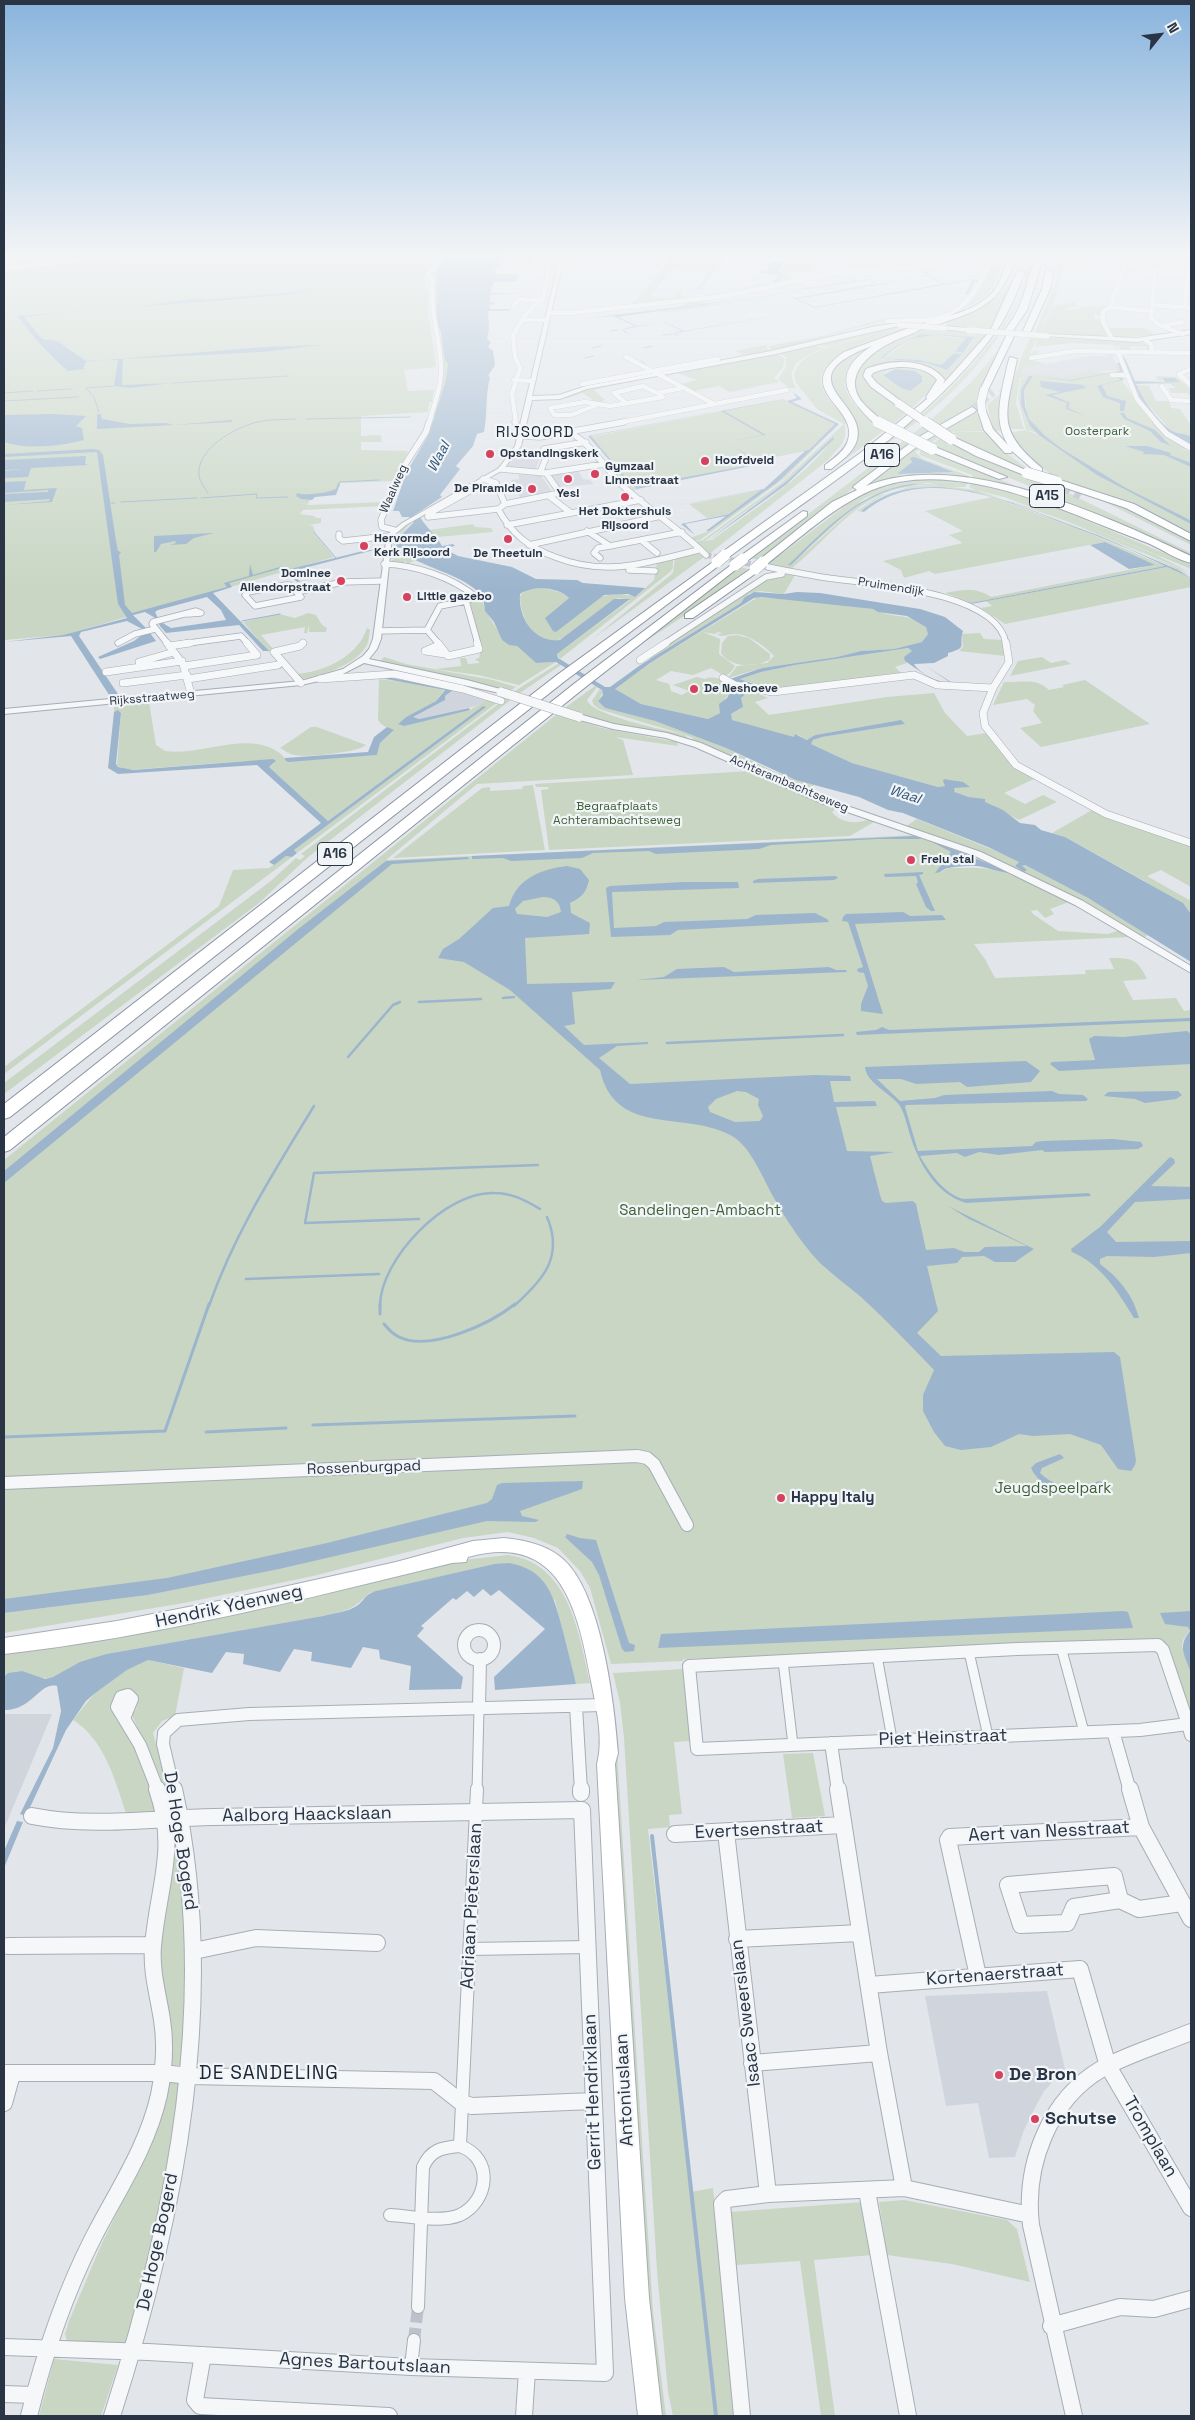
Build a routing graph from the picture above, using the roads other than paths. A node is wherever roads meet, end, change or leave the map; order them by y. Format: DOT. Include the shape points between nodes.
graph roads {
  1 [pos="441,365"];
  2 [pos="518,365"];
  3 [pos="537,365"];
  4 [pos="640,365"];
  5 [pos="694,365"];
  6 [pos="701,365"];
  7 [pos="834,365"];
  8 [pos="856,365"];
  9 [pos="967,365"];
  10 [pos="997,365"];
  11 [pos="1006,365"];
  12 [pos="1014,365"];
  13 [pos="1122,365"];
  14 [pos="1191,370"];
  15 [pos="654,373"];
  16 [pos="1114,375"];
  17 [pos="1125,375"];
  18 [pos="1183,379"];
  19 [pos="1191,379"];
  20 [pos="514,380"];
  21 [pos="533,381"];
  22 [pos="582,384"];
  23 [pos="652,385"];
  24 [pos="1191,385"];
  25 [pos="643,386"];
  26 [pos="1162,386"];
  27 [pos="683,388"];
  28 [pos="787,390"];
  29 [pos="988,391"];
  30 [pos="657,393"];
  31 [pos="529,398"];
  32 [pos="931,400"];
  33 [pos="1190,402"];
  34 [pos="626,403"];
  35 [pos="597,404"];
  36 [pos="714,404"];
  37 [pos="977,411"];
  38 [pos="929,417"];
  39 [pos="522,432"];
  40 [pos="570,432"];
  41 [pos="900,440"];
  42 [pos="586,442"];
  43 [pos="1191,448"];
  44 [pos="878,458"];
  45 [pos="604,464"];
  46 [pos="501,469"];
  47 [pos="863,469"];
  48 [pos="1034,472"];
  49 [pos="543,473"];
  50 [pos="483,479"];
  51 [pos="1086,494"];
  52 [pos="549,496"];
  53 [pos="641,500"];
  54 [pos="449,501"];
  55 [pos="505,504"];
  56 [pos="811,508"];
  57 [pos="498,509"];
  58 [pos="827,512"];
  59 [pos="1116,513"];
  60 [pos="572,514"];
  61 [pos="661,516"];
  62 [pos="507,526"];
  63 [pos="1142,526"];
  64 [pos="394,530"];
  65 [pos="588,531"];
  66 [pos="682,532"];
  67 [pos="339,534"];
  68 [pos="389,536"];
  69 [pos="1191,538"];
  70 [pos="641,540"];
  71 [pos="528,545"];
  72 [pos="610,546"];
  73 [pos="1161,546"];
  74 [pos="735,548"];
  75 [pos="698,550"];
  76 [pos="1191,550"];
  77 [pos="657,552"];
  78 [pos="716,557"];
  79 [pos="600,558"];
  80 [pos="1191,560"];
  81 [pos="384,564"];
  82 [pos="762,566"];
  83 [pos="626,568"];
  84 [pos="655,571"];
  85 [pos="795,572"];
  86 [pos="382,581"];
  87 [pos="297,592"];
  88 [pos="466,601"];
  89 [pos="188,614"];
  90 [pos="155,629"];
  91 [pos="427,630"];
  92 [pos="378,632"];
  93 [pos="118,643"];
  94 [pos="303,643"];
  95 [pos="439,645"];
  96 [pos="169,646"];
  97 [pos="174,652"];
  98 [pos="446,654"];
  99 [pos="364,660"];
  100 [pos="640,660"];
  101 [pos="183,663"];
  102 [pos="579,664"];
  103 [pos="278,665"];
  104 [pos="118,669"];
  105 [pos="106,672"];
  106 [pos="600,673"];
  107 [pos="188,677"];
  108 [pos="561,678"];
  109 [pos="723,678"];
  110 [pos="320,679"];
  111 [pos="123,683"];
  112 [pos="301,683"];
  113 [pos="993,688"];
  114 [pos="191,694"];
  115 [pos="501,697"];
  116 [pos="4,712"];
  117 [pos="1191,843"];
  118 [pos="1191,970"];
  119 [pos="110,1030"];
  120 [pos="4,1097"];
  121 [pos="4,1113"];
  122 [pos="4,1146"];
  123 [pos="4,1483"];
  124 [pos="687,1524"];
  125 [pos="4,1646"];
  126 [pos="1061,1647"];
  127 [pos="969,1652"];
  128 [pos="876,1656"];
  129 [pos="480,1659"];
  130 [pos="783,1661"];
  131 [pos="576,1706"];
  132 [pos="600,1706"];
  133 [pos="479,1709"];
  134 [pos="125,1716"];
  135 [pos="1190,1730"];
  136 [pos="1113,1731"];
  137 [pos="1084,1732"];
  138 [pos="988,1736"];
  139 [pos="892,1739"];
  140 [pos="831,1743"];
  141 [pos="793,1745"];
  142 [pos="581,1793"];
  143 [pos="582,1810"];
  144 [pos="477,1813"];
  145 [pos="32,1816"];
  146 [pos="173,1819"];
  147 [pos="843,1825"];
  148 [pos="1141,1827"];
  149 [pos="726,1832"];
  150 [pos="675,1834"];
  151 [pos="1120,1900"];
  152 [pos="1182,1903"];
  153 [pos="1191,1919"];
  154 [pos="860,1932"];
  155 [pos="737,1939"];
  156 [pos="377,1943"];
  157 [pos="152,1945"];
  158 [pos="8,1946"];
  159 [pos="587,1947"];
  160 [pos="470,1948"];
  161 [pos="194,1951"];
  162 [pos="978,1976"];
  163 [pos="869,1985"];
  164 [pos="1191,2032"];
  165 [pos="879,2053"];
  166 [pos="752,2063"];
  167 [pos="1108,2066"];
  168 [pos="8,2073"];
  169 [pos="162,2073"];
  170 [pos="189,2076"];
  171 [pos="593,2102"];
  172 [pos="4,2103"];
  173 [pos="462,2103"];
  174 [pos="460,2146"];
  175 [pos="904,2188"];
  176 [pos="867,2191"];
  177 [pos="768,2194"];
  178 [pos="1191,2208"];
  179 [pos="1030,2215"];
  180 [pos="390,2216"];
  181 [pos="420,2216"];
  182 [pos="1191,2299"];
  183 [pos="418,2307"];
  184 [pos="1052,2326"];
  185 [pos="414,2340"];
  186 [pos="4,2347"];
  187 [pos="48,2350"];
  188 [pos="134,2352"];
  189 [pos="203,2355"];
  190 [pos="411,2367"];
  191 [pos="527,2371"];
  192 [pos="605,2373"];
  193 [pos="4,2394"];
  194 [pos="34,2395"];
  195 [pos="256,2412"];
  196 [pos="29,2416"];
  197 [pos="112,2416"];
  198 [pos="389,2416"];
  199 [pos="524,2416"];
  200 [pos="650,2416"];
  201 [pos="742,2416"];
  202 [pos="908,2416"];
  203 [pos="1074,2416"];
  1 -- 64 [label="street, Waalweg" via="440,387 426,432 402,469 381,520 382,527"];
  2 -- 20 [label="street"];
  3 -- 21 [label="street, Rijksstraatweg"];
  4 -- 15 [label="street"];
  5 -- 15 [label="street"];
  6 -- 15 [label="street, bridge"];
  7 -- 74 [label="highway, A16" via="828,373 828,386 852,422 852,443"];
  8 -- 73 [label="highway, A15, bridge" via="850,374 849,384 858,402 878,420 932,449"];
  9 -- 32 [label="highway, A16"];
  10 -- 29 [label="highway, A15"];
  11 -- 29 [label="highway"];
  12 -- 48 [label="highway, A15" via="1002,410 1005,432"];
  13 -- 17 [label="street"];
  14 -- 18 [label="street" via="1178,374"];
  15 -- 22 [label="street"];
  15 -- 27 [label="street"];
  15 -- 31 [label="street" via="555,398"];
  16 -- 17 [label="street"];
  17 -- 43 [label="street" via="1137,399 1158,423 1173,438"];
  18 -- 19 [label="street"];
  18 -- 24 [label="street"];
  20 -- 21 [label="street"];
  20 -- 39 [label="street" via="515,421"];
  21 -- 31 [label="street, Rijksstraatweg"];
  23 -- 25 [label="street"];
  25 -- 30 [label="street"];
  25 -- 34 [label="street" via="614,393"];
  26 -- 33 [label="street" via="1169,399"];
  27 -- 30 [label="street"];
  27 -- 36 [label="street"];
  28 -- 36 [label="street"];
  29 -- 37 [label="highway, A15, bridge"];
  30 -- 34 [label="street" via="663,397"];
  31 -- 39 [label="street, Rijksstraatweg"];
  32 -- 48 [label="highway, A15, bridge" via="930,395 941,380 932,371 894,365 878,366 868,371 870,381 951,439 985,457"];
  32 -- 74 [label="highway, A16" via="867,452"];
  34 -- 35 [label="street"];
  35 -- 35 [label="street" via="562,416 549,415 550,408 556,406 585,402"];
  36 -- 40 [label="street"];
  37 -- 48 [label="highway, A15" via="1005,449"];
  37 -- 58 [label="highway, A16" via="906,450"];
  38 -- 41 [label="highway, A16"];
  39 -- 40 [label="street" via="540,436"];
  39 -- 46 [label="street, Rijksstraatweg" via="518,446"];
  40 -- 42 [label="street"];
  42 -- 45 [label="street"];
  42 -- 49 [label="street" via="544,449 547,455"];
  44 -- 47 [label="highway, A16"];
  45 -- 49 [label="street"];
  45 -- 53 [label="street" via="623,486"];
  46 -- 49 [label="street"];
  46 -- 50 [label="street, Rijksstraatweg"];
  48 -- 51 [label="highway, A15, bridge"];
  49 -- 52 [label="street" via="560,492"];
  50 -- 54 [label="street, Rijksstraatweg"];
  50 -- 55 [label="street" via="496,483"];
  51 -- 59 [label="highway, A15"];
  51 -- 69 [label="highway, A15" via="1145,513"];
  52 -- 55 [label="street"];
  52 -- 60 [label="street"];
  53 -- 60 [label="street"];
  53 -- 61 [label="street"];
  54 -- 57 [label="street, Rijksstraatweg" via="428,517"];
  54 -- 64 [label="street, Rijksstraatweg"];
  55 -- 57 [label="street"];
  56 -- 106 [label="highway, A16"];
  57 -- 62 [label="street"];
  58 -- 73 [label="highway, A16" via="864,490 890,482 931,478 971,480 1037,497"];
  58 -- 82 [label="highway, A16"];
  60 -- 62 [label="street"];
  61 -- 65 [label="street"];
  61 -- 66 [label="street"];
  62 -- 71 [label="street" via="514,536"];
  63 -- 76 [label="highway"];
  64 -- 68 [label="street, Rijksstraatweg"];
  65 -- 71 [label="street"];
  65 -- 72 [label="street"];
  66 -- 70 [label="street"];
  66 -- 75 [label="street"];
  67 -- 68 [label="street" via="343,541"];
  68 -- 81 [label="street, Rijksstraatweg"];
  70 -- 72 [label="street"];
  70 -- 77 [label="street"];
  71 -- 83 [label="street" via="577,566 610,570"];
  72 -- 79 [label="street" via="598,548 594,553"];
  73 -- 80 [label="highway, A15"];
  74 -- 78 [label="highway, A16"];
  75 -- 78 [label="street"];
  75 -- 83 [label="street"];
  78 -- 102 [label="highway, A16"];
  81 -- 86 [label="street, Rijksstraatweg"];
  81 -- 88 [label="street" via="407,565 465,588 476,597"];
  82 -- 85 [label="street, Pruimendijk"];
  82 -- 106 [label="highway, A16"];
  83 -- 84 [label="street"];
  85 -- 100 [label="street" via="766,577"];
  85 -- 113 [label="street, Pruimendijk" via="920,590 950,599 989,618 1002,630 1009,662"];
  86 -- 87 [label="street" via="343,582"];
  86 -- 92 [label="street, Rijksstraatweg"];
  87 -- 87 [label="street" via="300,597 259,606 245,595 286,584"];
  88 -- 91 [label="street" via="440,606"];
  88 -- 98 [label="street" via="479,649 453,656"];
  89 -- 90 [label="street" via="153,622"];
  90 -- 93 [label="street"];
  90 -- 96 [label="street"];
  91 -- 92 [label="street"];
  91 -- 95 [label="street"];
  92 -- 99 [label="street, Rijksstraatweg" via="376,646"];
  94 -- 112 [label="street" via="274,652"];
  95 -- 98 [label="street"];
  95 -- 98 [label="street" via="425,651"];
  96 -- 97 [label="street"];
  96 -- 101 [label="street" via="241,636 257,655"];
  97 -- 101 [label="street"];
  97 -- 104 [label="street"];
  99 -- 110 [label="street, Rijksstraatweg"];
  99 -- 115 [label="street, Achterambachtseweg" via="468,682"];
  101 -- 104 [label="street"];
  101 -- 107 [label="street"];
  102 -- 108 [label="highway, A16"];
  103 -- 107 [label="street"];
  104 -- 105 [label="street"];
  106 -- 122 [label="highway, A16"];
  107 -- 111 [label="street"];
  107 -- 114 [label="street"];
  108 -- 119 [label="highway, A16"];
  109 -- 113 [label="street" via="735,684 773,692 914,675 937,685"];
  110 -- 112 [label="street, Rijksstraatweg"];
  110 -- 115 [label="street, Rijksstraatweg" via="394,674"];
  112 -- 114 [label="street, Rijksstraatweg"];
  113 -- 117 [label="street, Pruimendijk" via="983,713 985,726 1016,765 1112,817"];
  114 -- 116 [label="street, Rijksstraatweg"];
  115 -- 118 [label="street, Achterambachtseweg, bridge" via="698,745 824,801 986,858 1079,903"];
  119 -- 120 [label="highway, A16"];
  119 -- 121 [label="highway, A16"];
  123 -- 124 [label="street, Rossenburgpad" via="638,1456 654,1464"];
  125 -- 132 [label="main road, Hendrik Ydenweg" via="152,1623 262,1601 452,1556 508,1551 533,1558 558,1577 566,1588 586,1646"];
  126 -- 127 [label="street"];
  126 -- 135 [label="street" via="1158,1646 1163,1650"];
  126 -- 137 [label="street"];
  127 -- 128 [label="street"];
  127 -- 138 [label="street"];
  128 -- 130 [label="street"];
  128 -- 139 [label="street"];
  129 -- 133 [label="street"];
  130 -- 141 [label="street"];
  130 -- 141 [label="street, Piet Heinstraat" via="689,1666 697,1749"];
  131 -- 132 [label="street, De Hoge Bogerd"];
  131 -- 133 [label="street, De Hoge Bogerd"];
  131 -- 142 [label="street"];
  132 -- 200 [label="main road, Antoniuslaan" via="637,2298"];
  133 -- 144 [label="street, Adriaan Pieterslaan"];
  133 -- 146 [label="street, De Hoge Bogerd" via="249,1714 178,1720 164,1733 163,1744"];
  134 -- 146 [label="street, De Hoge Bogerd"];
  135 -- 136 [label="street, Piet Heinstraat"];
  136 -- 137 [label="street, Piet Heinstraat"];
  136 -- 148 [label="street, Aert van Nesstraat"];
  137 -- 138 [label="street, Piet Heinstraat"];
  138 -- 139 [label="street, Piet Heinstraat"];
  139 -- 140 [label="street, Piet Heinstraat"];
  140 -- 141 [label="street, Piet Heinstraat"];
  140 -- 147 [label="street, Evertsenstraat"];
  143 -- 144 [label="street, Aalborg Haackslaan"];
  143 -- 159 [label="street, Gerrit Hendrixlaan"];
  144 -- 146 [label="street, Aalborg Haackslaan"];
  144 -- 160 [label="street, Adriaan Pieterslaan"];
  145 -- 146 [label="street, Aalborg Haackslaan" via="55,1822"];
  146 -- 157 [label="street, De Hoge Bogerd"];
  146 -- 161 [label="street, De Hoge Bogerd" via="190,1886"];
  147 -- 149 [label="street, Evertsenstraat"];
  147 -- 154 [label="street, Evertsenstraat"];
  148 -- 152 [label="street, Aert van Nesstraat"];
  148 -- 162 [label="street, Aert van Nesstraat" via="950,1837 948,1840"];
  149 -- 150 [label="street, Evertsenstraat"];
  149 -- 155 [label="street, Isaac Sweerslaan"];
  151 -- 151 [label="street" via="1114,1876 1008,1885 1021,1925 1067,1923 1074,1907"];
  151 -- 152 [label="street" via="1139,1909"];
  152 -- 153 [label="street, Aert van Nesstraat"];
  154 -- 155 [label="street"];
  154 -- 163 [label="street, Evertsenstraat"];
  155 -- 166 [label="street, Isaac Sweerslaan"];
  156 -- 161 [label="street" via="256,1938"];
  157 -- 158 [label="street"];
  157 -- 169 [label="street, De Hoge Bogerd" via="152,1968 164,2045"];
  159 -- 160 [label="street"];
  159 -- 171 [label="street, Gerrit Hendrixlaan"];
  160 -- 173 [label="street, Adriaan Pieterslaan"];
  161 -- 170 [label="street, De Hoge Bogerd"];
  162 -- 163 [label="street, Kortenaerstraat"];
  162 -- 167 [label="street, Kortenaerstraat" via="1080,1969"];
  163 -- 165 [label="street, Evertsenstraat"];
  164 -- 167 [label="street"];
  165 -- 166 [label="street"];
  165 -- 175 [label="street, Evertsenstraat"];
  166 -- 177 [label="street, Isaac Sweerslaan"];
  167 -- 178 [label="street, Tromplaan"];
  167 -- 179 [label="street" via="1066,2098 1044,2130 1032,2181"];
  168 -- 169 [label="street"];
  168 -- 172 [label="street"];
  169 -- 170 [label="street"];
  169 -- 187 [label="street, De Hoge Bogerd" via="146,2137 86,2251"];
  170 -- 173 [label="street" via="434,2081"];
  170 -- 188 [label="street, De Hoge Bogerd" via="160,2238"];
  171 -- 173 [label="street" via="472,2106"];
  171 -- 192 [label="street, Gerrit Hendrixlaan"];
  173 -- 174 [label="street, Adriaan Pieterslaan"];
  174 -- 181 [label="street" via="435,2148 428,2155 423,2167"];
  174 -- 181 [label="street" via="470,2147 481,2159 484,2181 479,2199 458,2216"];
  175 -- 176 [label="street"];
  175 -- 179 [label="street"];
  176 -- 177 [label="street"];
  176 -- 202 [label="street"];
  177 -- 201 [label="street" via="727,2199 722,2204"];
  179 -- 184 [label="street"];
  180 -- 181 [label="street"];
  181 -- 183 [label="street"];
  182 -- 184 [label="street" via="1154,2309 1120,2307"];
  184 -- 203 [label="street"];
  185 -- 190 [label="street"];
  186 -- 187 [label="street, Agnes Bartoutslaan"];
  187 -- 188 [label="street, Agnes Bartoutslaan"];
  187 -- 194 [label="street, De Hoge Bogerd"];
  188 -- 189 [label="street, Agnes Bartoutslaan"];
  188 -- 197 [label="street, De Hoge Bogerd"];
  189 -- 190 [label="street, Agnes Bartoutslaan"];
  189 -- 195 [label="street" via="196,2400 200,2406"];
  190 -- 191 [label="street, Agnes Bartoutslaan"];
  191 -- 192 [label="street, Agnes Bartoutslaan"];
  191 -- 199 [label="street"];
  193 -- 194 [label="street"];
  194 -- 196 [label="street, De Hoge Bogerd"];
  195 -- 198 [label="street"];
}
